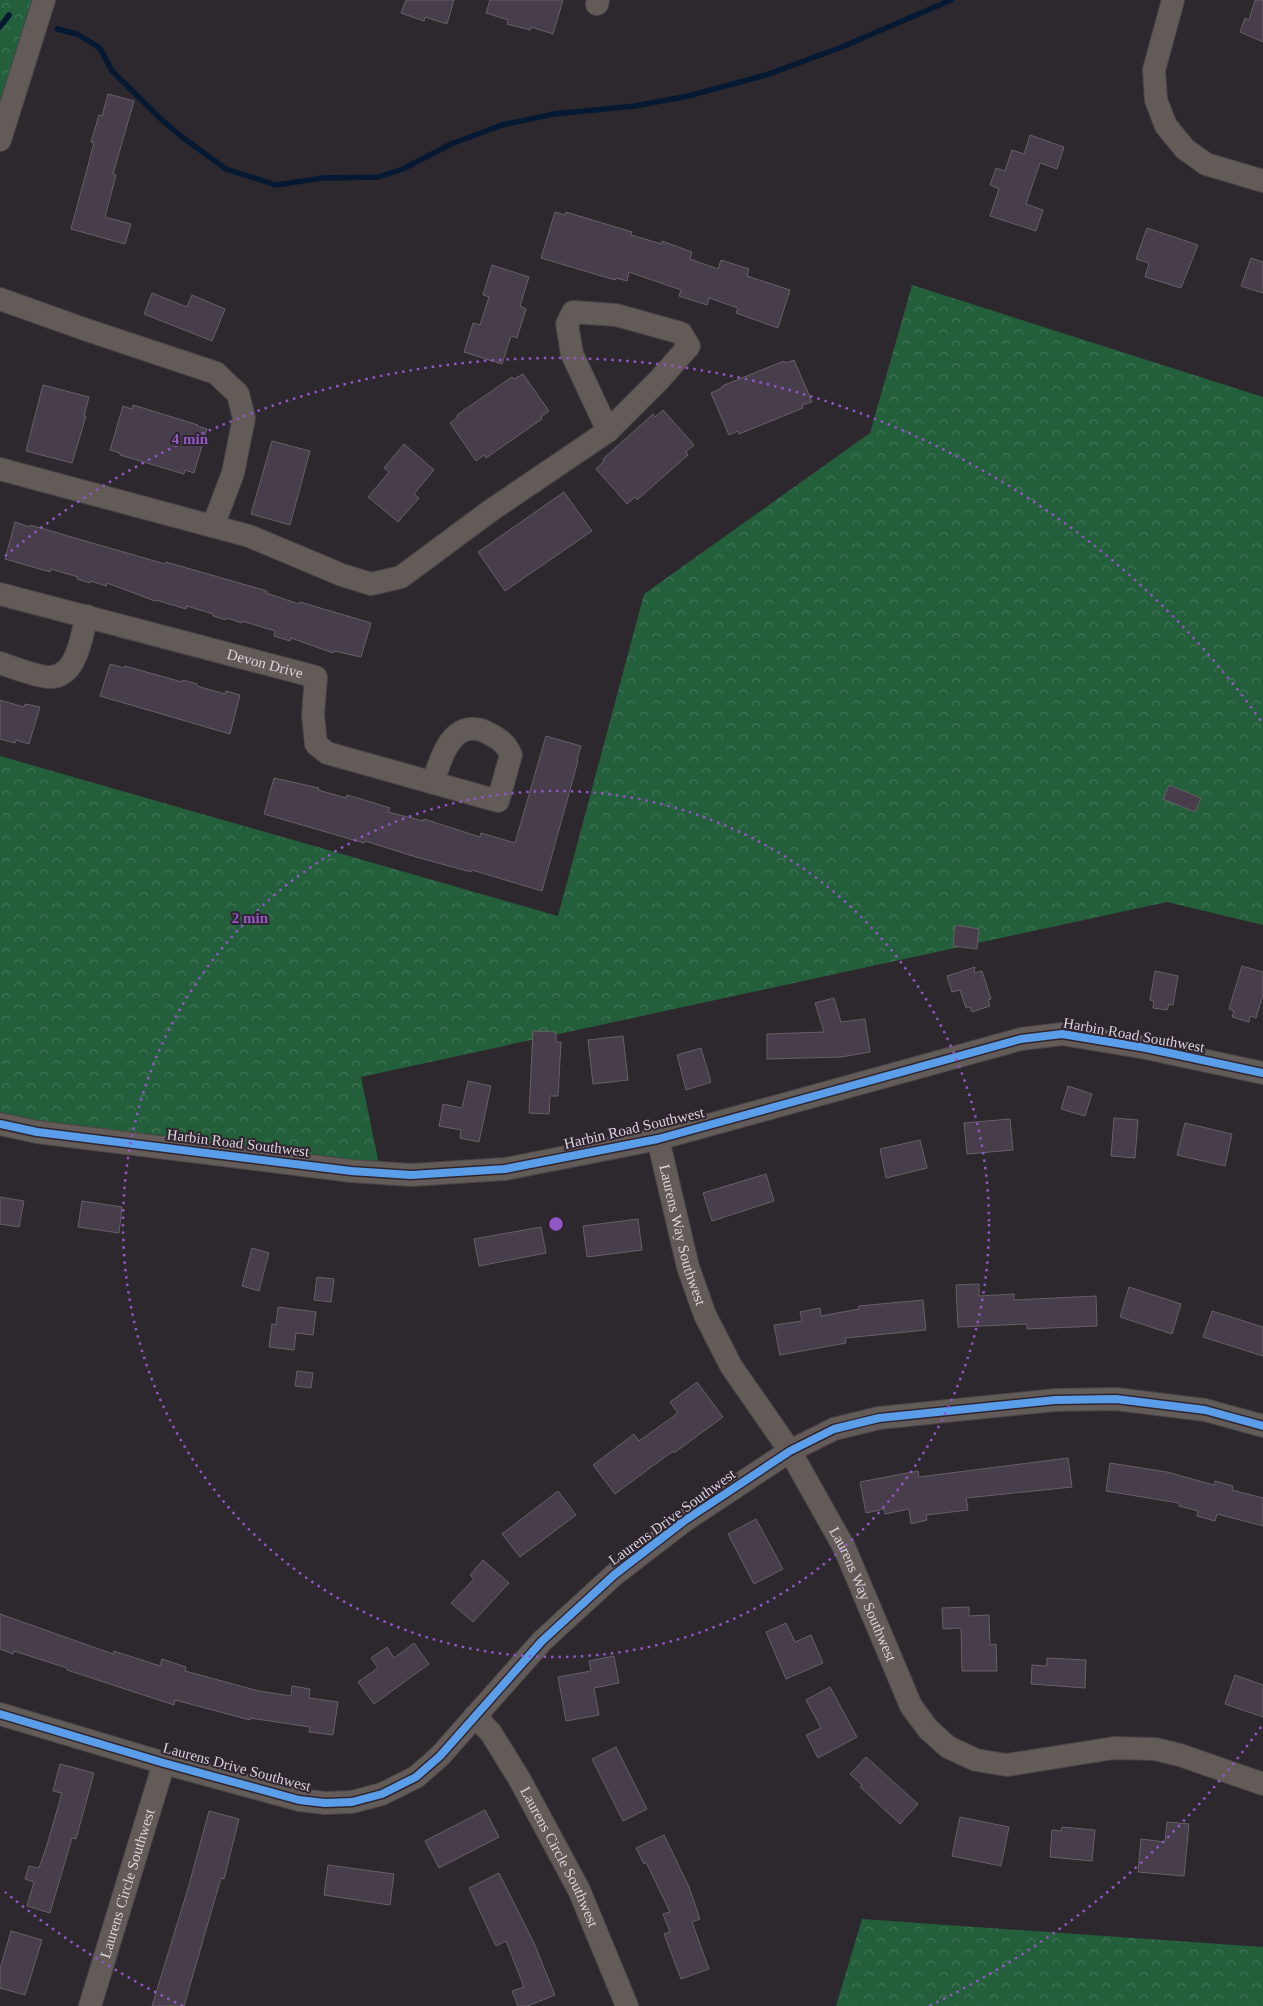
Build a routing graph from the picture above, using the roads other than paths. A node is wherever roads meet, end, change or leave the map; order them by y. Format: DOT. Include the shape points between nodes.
graph roads {
  1 [pos="44,0"];
  2 [pos="1173,0"];
  3 [pos="0,140"];
  4 [pos="1263,181"];
  5 [pos="0,299"];
  6 [pos="608,431"];
  7 [pos="0,470"];
  8 [pos="213,526"];
  9 [pos="0,594"];
  10 [pos="87,616"];
  11 [pos="0,663"];
  12 [pos="434,783"];
  13 [pos="1263,1073"];
  14 [pos="0,1124"];
  15 [pos="658,1139"];
  16 [pos="1263,1426"];
  17 [pos="790,1451"];
  18 [pos="0,1714"];
  19 [pos="475,1716"];
  20 [pos="164,1763"];
  21 [pos="1263,1784"];
  22 [pos="90,2006"];
  23 [pos="627,2006"];
  1 -- 3 [label="street"];
  2 -- 4 [label="street" via="1154,70 1156,100 1166,126 1185,149 1206,164"];
  5 -- 8 [label="street" via="216,373 238,394 244,418 233,473"];
  6 -- 6 [label="street" via="689,346 681,333 616,315 573,312 567,324 572,354"];
  6 -- 8 [label="street" via="490,511 401,577 371,584 249,536"];
  7 -- 8 [label="street"];
  9 -- 10 [label="street, Devon Drive"];
  10 -- 11 [label="street" via="73,664 66,671 48,678"];
  10 -- 12 [label="street, Devon Drive" via="316,677 313,715 316,744 327,753"];
  13 -- 15 [label="street, Harbin Road Southwest" via="1062,1034 1021,1039"];
  14 -- 15 [label="street, Harbin Road Southwest" via="85,1138 351,1171 411,1175 505,1169"];
  15 -- 17 [label="street, Laurens Way Southwest" via="688,1267 705,1315 731,1366"];
  16 -- 17 [label="street, Laurens Drive Southwest" via="1205,1410 1116,1399 1055,1400 878,1418 834,1429"];
  17 -- 19 [label="street, Laurens Drive Southwest" via="684,1521 614,1575 542,1641"];
  17 -- 21 [label="street, Laurens Way Southwest" via="845,1548 911,1706 928,1730 948,1747 976,1760 1008,1765 1114,1748 1155,1749"];
  18 -- 20 [label="street, Laurens Drive Southwest"];
  19 -- 20 [label="street, Laurens Drive Southwest" via="440,1756 416,1777 382,1794 352,1802 299,1800"];
  19 -- 23 [label="street, Laurens Circle Southwest" via="491,1733 520,1780 579,1890"];
  20 -- 22 [label="street, Laurens Circle Southwest"];
}
